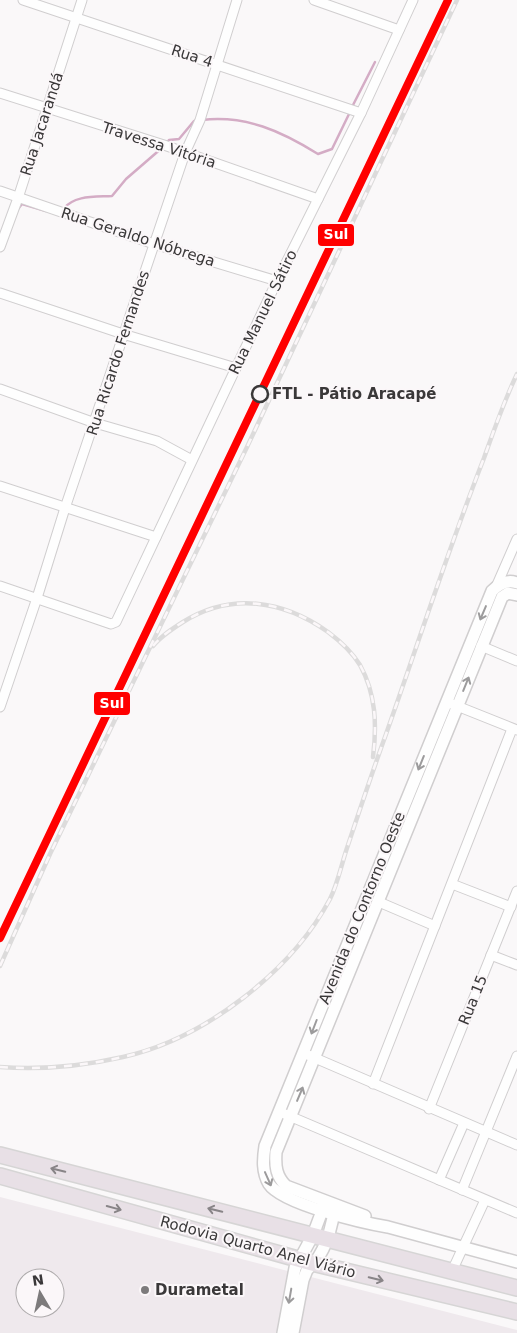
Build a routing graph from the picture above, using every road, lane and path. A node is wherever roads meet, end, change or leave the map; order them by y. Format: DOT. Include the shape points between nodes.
graph roads {
  1 [pos="23,0"];
  2 [pos="82,0"];
  3 [pos="237,0"];
  4 [pos="314,0"];
  5 [pos="413,0"];
  6 [pos="76,18"];
  7 [pos="399,30"];
  8 [pos="217,64"];
  9 [pos="0,93"];
  10 [pos="47,108"];
  11 [pos="361,113"];
  12 [pos="185,153"];
  13 [pos="0,191"];
  14 [pos="18,198"];
  15 [pos="318,198"];
  16 [pos="154,244"];
  17 [pos="0,247"];
  18 [pos="277,281"];
  19 [pos="0,293"];
  20 [pos="123,334"];
  21 [pos="236,368"];
  22 [pos="0,389"];
  23 [pos="95,422"];
  24 [pos="192,460"];
  25 [pos="0,486"];
  26 [pos="65,508"];
  27 [pos="156,537"];
  28 [pos="517,539"];
  29 [pos="0,586"];
  30 [pos="516,586"];
  31 [pos="496,587"];
  32 [pos="37,598"];
  33 [pos="481,646"];
  34 [pos="517,661"];
  35 [pos="3,688"];
  36 [pos="452,704"];
  37 [pos="0,708"];
  38 [pos="515,730"];
  39 [pos="408,796"];
  40 [pos="420,800"];
  41 [pos="400,814"];
  42 [pos="412,819"];
  43 [pos="452,884"];
  44 [pos="517,891"];
  45 [pos="379,902"];
  46 [pos="511,907"];
  47 [pos="435,926"];
  48 [pos="358,938"];
  49 [pos="492,955"];
  50 [pos="517,965"];
  51 [pos="309,1056"];
  52 [pos="517,1056"];
  53 [pos="372,1084"];
  54 [pos="429,1109"];
  55 [pos="285,1115"];
  56 [pos="464,1123"];
  57 [pos="486,1132"];
  58 [pos="517,1145"];
  59 [pos="0,1155"];
  60 [pos="0,1176"];
  61 [pos="439,1180"];
  62 [pos="462,1190"];
  63 [pos="485,1200"];
  64 [pos="329,1207"];
  65 [pos="517,1213"];
  66 [pos="320,1236"];
  67 [pos="464,1248"];
  68 [pos="306,1261"];
  69 [pos="517,1262"];
  70 [pos="452,1271"];
  71 [pos="517,1288"];
  72 [pos="517,1312"];
  73 [pos="283,1333"];
  74 [pos="293,1333"];
  1 -- 6 [label="street, Rua 4"];
  2 -- 6 [label="street, Rua Jacarandá"];
  3 -- 8 [label="street, Rua Ricardo Fernandes"];
  4 -- 7 [label="street"];
  5 -- 7 [label="street, Rua Manuel Sátiro"];
  6 -- 8 [label="street, Rua 4"];
  6 -- 10 [label="street, Rua Jacarandá"];
  7 -- 11 [label="street, Rua Manuel Sátiro"];
  8 -- 11 [label="street, Rua 4"];
  8 -- 12 [label="street, Rua Ricardo Fernandes" via="200,120"];
  9 -- 10 [label="street, Travessa Vitória"];
  10 -- 12 [label="street, Travessa Vitória"];
  10 -- 14 [label="street, Rua Jacarandá"];
  11 -- 15 [label="street, Rua Manuel Sátiro"];
  12 -- 15 [label="street, Travessa Vitória"];
  12 -- 16 [label="street, Rua Ricardo Fernandes"];
  13 -- 14 [label="street, Rua Geraldo Nóbrega"];
  14 -- 16 [label="street, Rua Geraldo Nóbrega"];
  14 -- 17 [label="street, Rua Jacarandá"];
  15 -- 18 [label="street, Rua Manuel Sátiro"];
  16 -- 18 [label="street, Rua Geraldo Nóbrega"];
  16 -- 20 [label="street, Rua Ricardo Fernandes"];
  18 -- 21 [label="street, Rua Manuel Sátiro"];
  19 -- 20 [label="street"];
  20 -- 21 [label="street"];
  20 -- 23 [label="street, Rua Ricardo Fernandes"];
  21 -- 24 [label="street, Rua Manuel Sátiro"];
  22 -- 23 [label="street"];
  23 -- 24 [label="street" via="157,441"];
  23 -- 26 [label="street, Rua Ricardo Fernandes"];
  24 -- 27 [label="street, Rua Manuel Sátiro"];
  25 -- 26 [label="street"];
  26 -- 27 [label="street"];
  26 -- 32 [label="street, Rua Ricardo Fernandes"];
  27 -- 32 [label="street, Rua Manuel Sátiro" via="113,624"];
  28 -- 31 [label="street"];
  29 -- 32 [label="street"];
  30 -- 31 [label="street, Avenida do Contorno Oeste" via="503,583"];
  30 -- 33 [label="street, Avenida do Contorno Oeste" via="504,594"];
  31 -- 36 [label="street, Avenida do Contorno Oeste, one-way"];
  32 -- 35 [label="street, Rua Ricardo Fernandes"];
  33 -- 34 [label="street"];
  36 -- 33 [label="street, Avenida do Contorno Oeste, one-way"];
  35 -- 37 [label="street, Rua Ricardo Fernandes"];
  36 -- 38 [label="street"];
  36 -- 39 [label="street, Avenida do Contorno Oeste, one-way"];
  36 -- 40 [label="street, Avenida do Contorno Oeste"];
  38 -- 43 [label="street"];
  39 -- 40 [label="street"];
  39 -- 41 [label="street, Avenida do Contorno Oeste"];
  40 -- 42 [label="street, Avenida do Contorno Oeste"];
  41 -- 42 [label="street"];
  41 -- 48 [label="street, Avenida do Contorno Oeste"];
  42 -- 45 [label="street, Avenida do Contorno Oeste"];
  43 -- 46 [label="street"];
  43 -- 47 [label="street"];
  44 -- 46 [label="street, Rua 15"];
  45 -- 47 [label="street"];
  45 -- 48 [label="street, Avenida do Contorno Oeste"];
  46 -- 49 [label="street, Rua 15"];
  47 -- 53 [label="street"];
  48 -- 51 [label="street, Avenida do Contorno Oeste"];
  49 -- 50 [label="street"];
  49 -- 54 [label="street, Rua 15"];
  51 -- 53 [label="street"];
  51 -- 55 [label="street, Avenida do Contorno Oeste"];
  52 -- 57 [label="street"];
  53 -- 54 [label="street"];
  54 -- 56 [label="street"];
  55 -- 61 [label="street"];
  55 -- 64 [label="street, Avenida do Contorno Oeste" via="276,1152 276,1171 280,1180"];
  56 -- 57 [label="street"];
  56 -- 61 [label="street"];
  57 -- 58 [label="street"];
  57 -- 62 [label="street"];
  66 -- 59 [label="highway, Rodovia Quarto Anel Viário, one-way"];
  60 -- 68 [label="highway, Rodovia Quarto Anel Viário, one-way"];
  61 -- 62 [label="street"];
  62 -- 63 [label="street"];
  63 -- 65 [label="street"];
  63 -- 67 [label="street"];
  64 -- 66 [label="street"];
  64 -- 67 [label="street, Avenida do Contorno Oeste"];
  66 -- 68 [label="street" via="318,1258"];
  66 -- 70 [label="highway, Rodovia Quarto Anel Viário"];
  67 -- 69 [label="street, Avenida do Contorno Oeste"];
  67 -- 70 [label="street"];
  68 -- 72 [label="highway, Rodovia Quarto Anel Viário, one-way"];
  68 -- 73 [label="street, one-way" via="295,1268"];
  68 -- 74 [label="street"];
  70 -- 71 [label="highway, Rodovia Quarto Anel Viário"];
}
